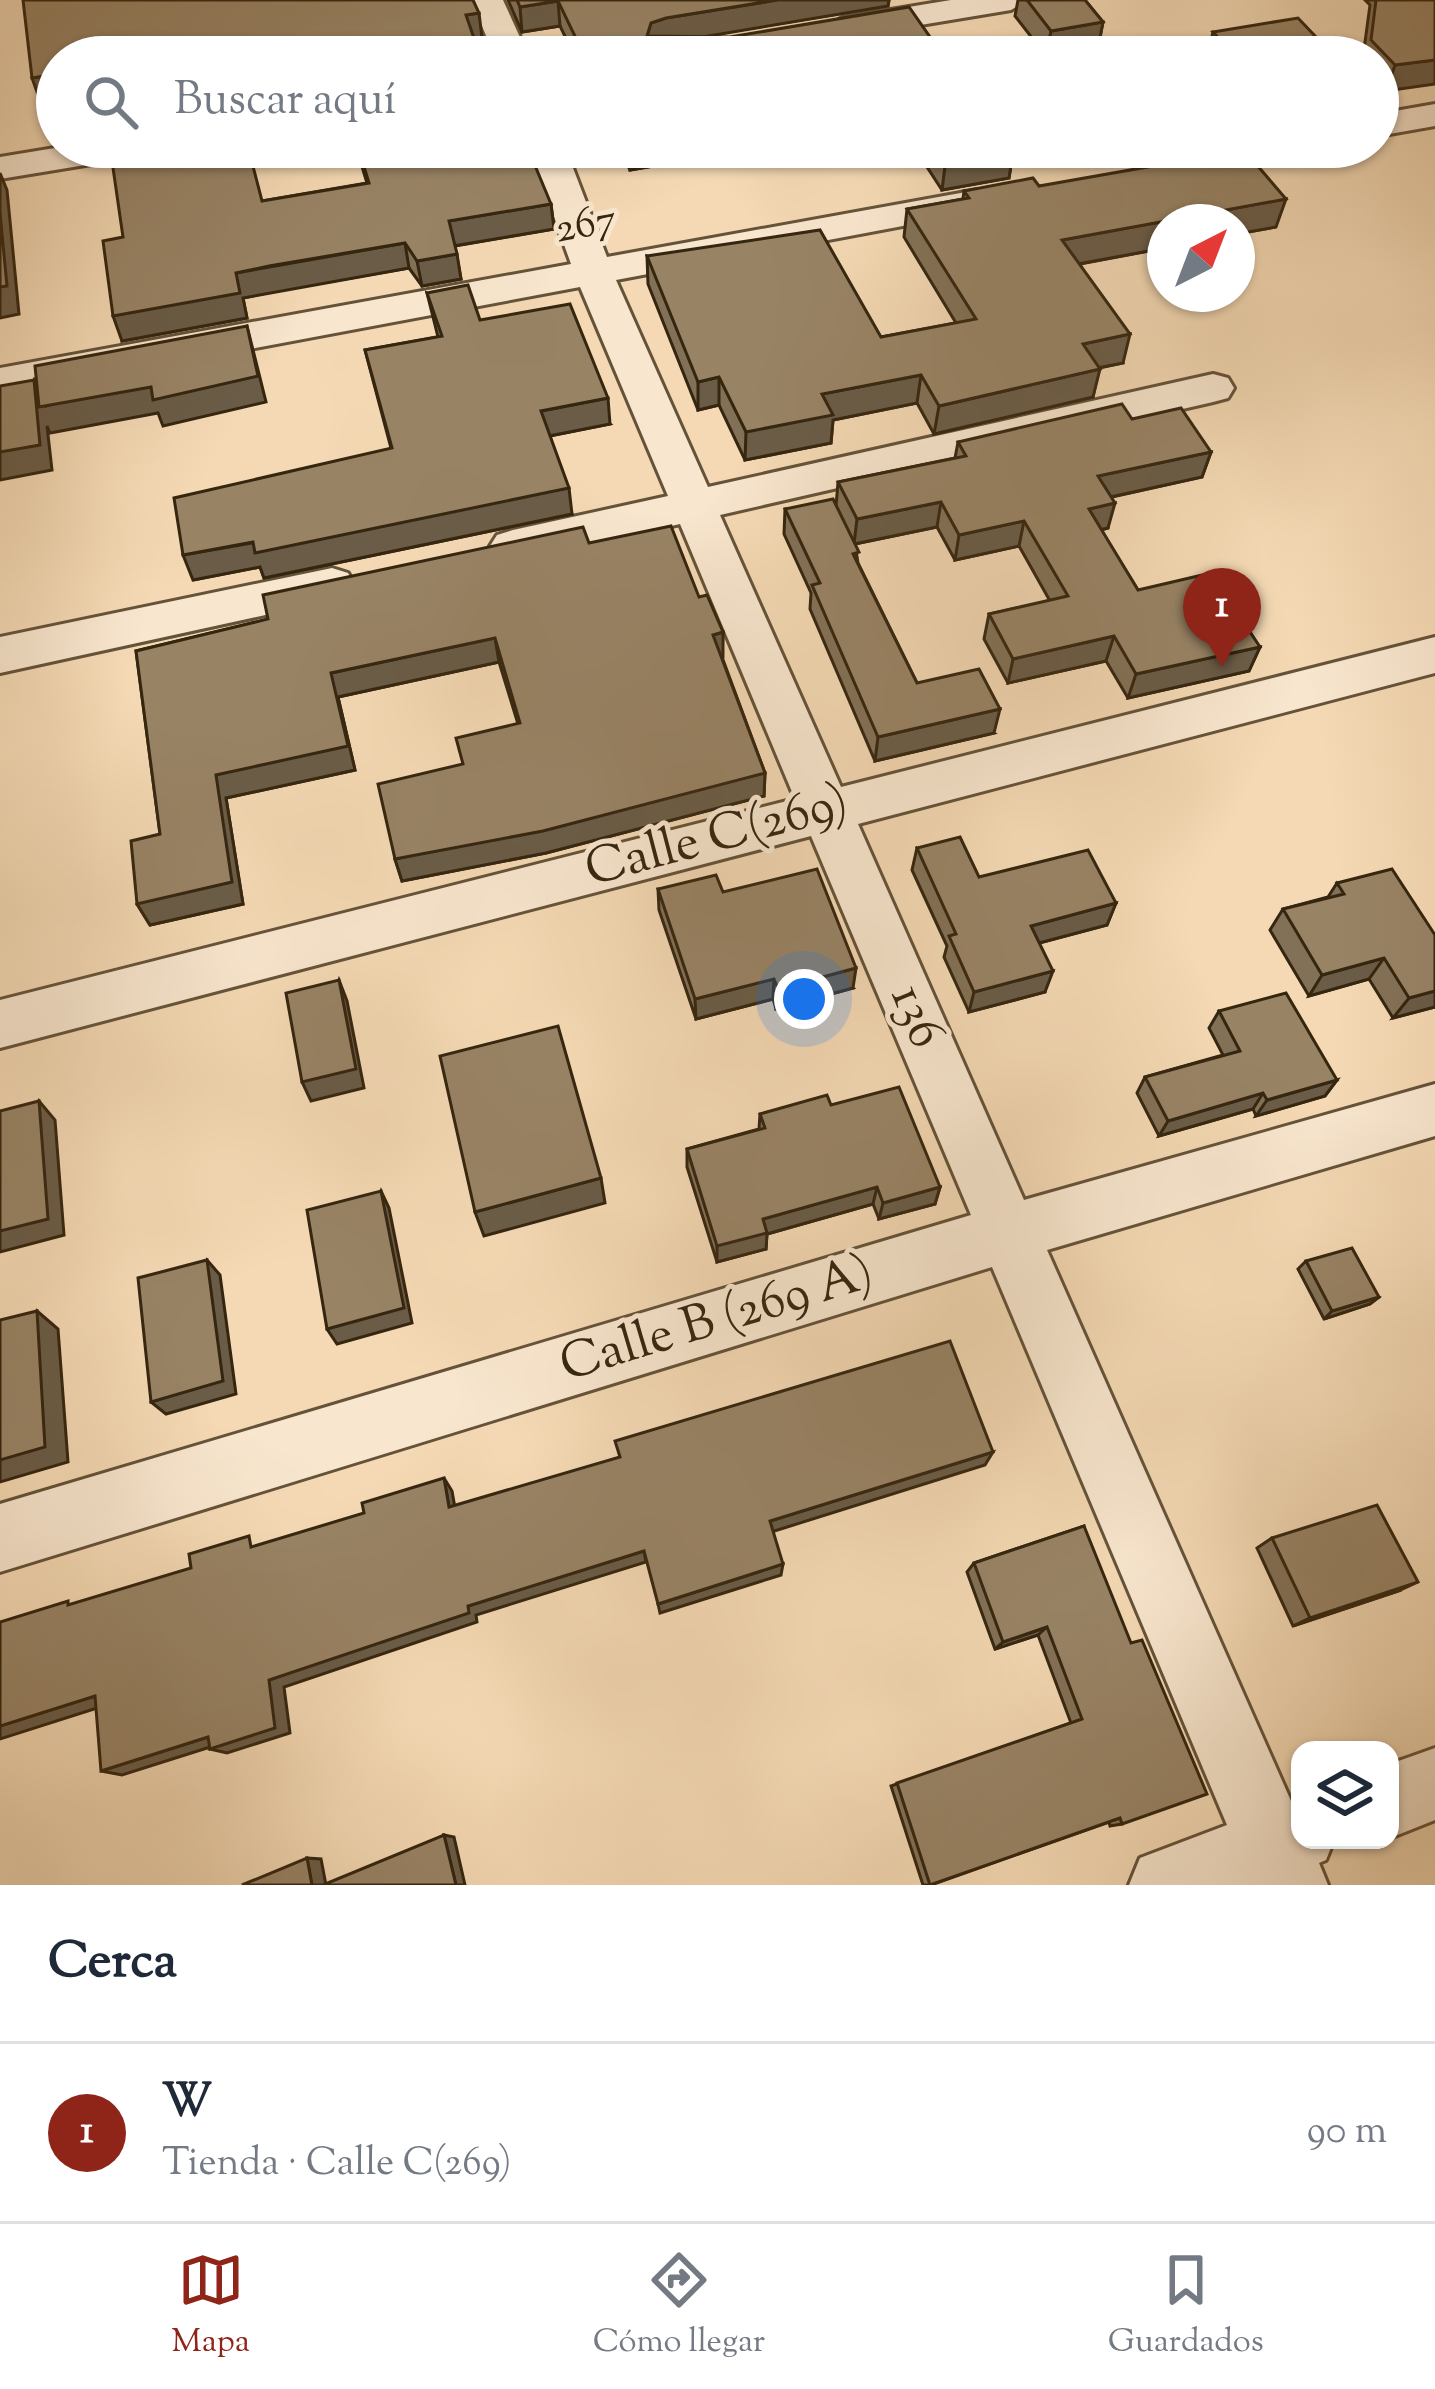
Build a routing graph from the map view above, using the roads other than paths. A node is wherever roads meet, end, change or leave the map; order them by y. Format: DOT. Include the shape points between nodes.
graph roads {
  1 [pos="487,0"];
  2 [pos="1011,0"];
  3 [pos="805,34"];
  4 [pos="503,36"];
  5 [pos="1435,115"];
  6 [pos="1399,121"];
  7 [pos="36,163"];
  8 [pos="555,168"];
  9 [pos="1148,168"];
  10 [pos="0,169"];
  11 [pos="1122,173"];
  12 [pos="1007,195"];
  13 [pos="594,274"];
  14 [pos="0,382"];
  15 [pos="1213,388"];
  16 [pos="696,508"];
  17 [pos="464,557"];
  18 [pos="371,576"];
  19 [pos="0,655"];
  20 [pos="1435,655"];
  21 [pos="826,809"];
  22 [pos="0,1024"];
  23 [pos="1435,1110"];
  24 [pos="1008,1233"];
  25 [pos="0,1538"];
  26 [pos="1435,1784"];
  27 [pos="1399,1798"];
  28 [pos="1287,1854"];
  29 [pos="1167,1885"];
  1 -- 4 [label="street"];
  2 -- 3 [label="street"];
  5 -- 6 [label="street"];
  7 -- 10 [label="street"];
  8 -- 13 [label="street, 136"];
  9 -- 11 [label="street"];
  12 -- 13 [label="street, 267"];
  13 -- 14 [label="street, 267"];
  13 -- 16 [label="street, 136"];
  15 -- 16 [label="street"];
  16 -- 17 [label="street"];
  16 -- 21 [label="street, 136"];
  18 -- 19 [label="street"];
  20 -- 21 [label="street, Calle C(269)"];
  21 -- 22 [label="street, Calle C(269)"];
  21 -- 24 [label="street, 136"];
  23 -- 24 [label="street, Calle B (269 A)"];
  24 -- 25 [label="street, Calle B (269 A)"];
  24 -- 28 [label="street, 136"];
  26 -- 27 [label="street"];
  28 -- 29 [label="street"];
}
